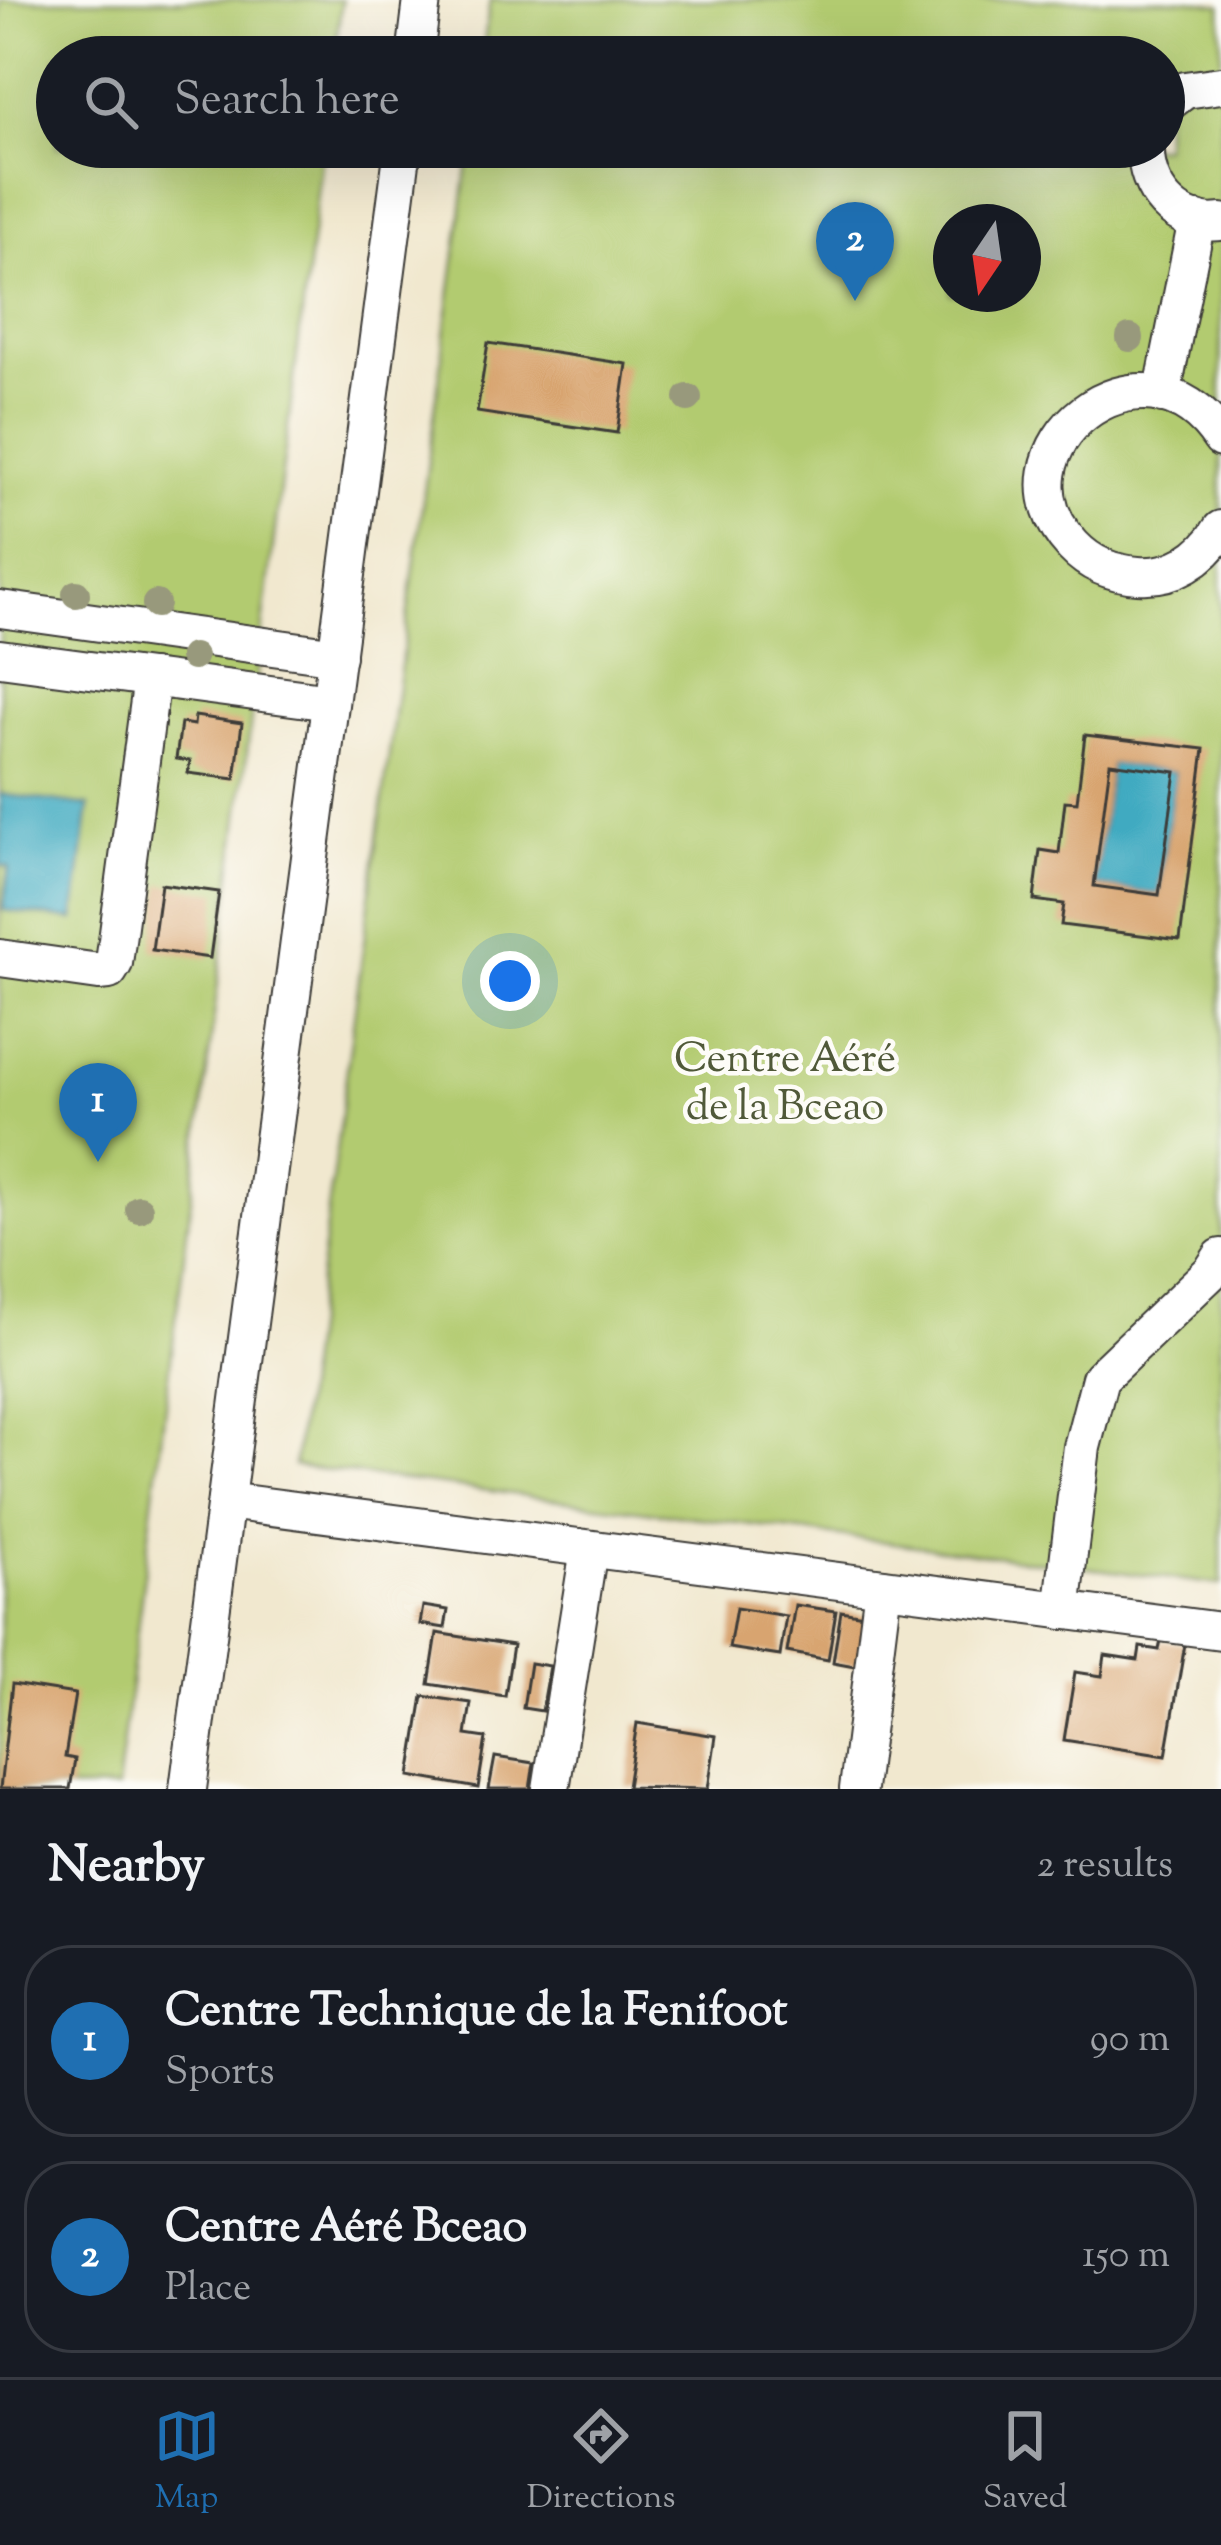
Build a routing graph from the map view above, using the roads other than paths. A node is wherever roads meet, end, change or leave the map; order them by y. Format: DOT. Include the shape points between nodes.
graph roads {
  1 [pos="422,0"];
  2 [pos="418,36"];
  3 [pos="1219,72"];
  4 [pos="1185,90"];
  5 [pos="400,168"];
  6 [pos="1146,168"];
  7 [pos="1209,221"];
  8 [pos="1162,395"];
  9 [pos="1221,440"];
  10 [pos="1221,529"];
  11 [pos="0,609"];
  12 [pos="337,656"];
  13 [pos="0,658"];
  14 [pos="152,678"];
  15 [pos="331,702"];
  16 [pos="0,958"];
  17 [pos="1221,1256"];
  18 [pos="226,1501"];
  19 [pos="589,1549"];
  20 [pos="884,1587"];
  21 [pos="1062,1611"];
  22 [pos="1221,1631"];
  23 [pos="188,1789"];
  24 [pos="551,1789"];
  25 [pos="858,1789"];
  1 -- 2 [label="street"];
  3 -- 4 [label="street"];
  5 -- 12 [label="street"];
  6 -- 7 [label="street" via="1157,194 1180,214"];
  7 -- 8 [label="street"];
  8 -- 9 [label="street" via="1209,420"];
  8 -- 10 [label="street" via="1114,395 1083,410 1060,436 1049,502 1062,534 1116,574 1150,576 1184,566"];
  11 -- 12 [label="street"];
  12 -- 15 [label="street"];
  13 -- 14 [label="street"];
  14 -- 15 [label="street"];
  14 -- 16 [label="street" via="114,963 99,972"];
  15 -- 18 [label="street"];
  17 -- 21 [label="street" via="1100,1378 1082,1447"];
  18 -- 19 [label="street"];
  18 -- 23 [label="street"];
  19 -- 20 [label="street"];
  19 -- 24 [label="street"];
  20 -- 21 [label="street"];
  20 -- 25 [label="street"];
  21 -- 22 [label="street"];
}
